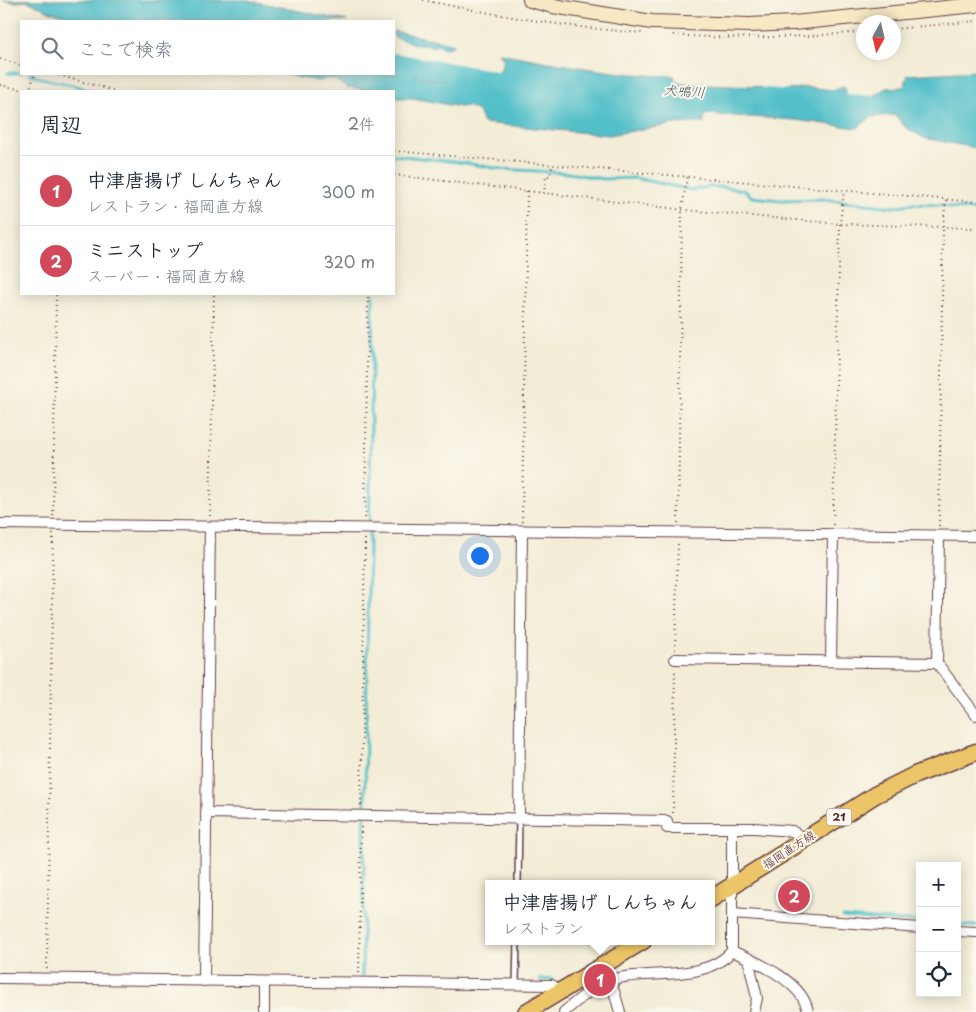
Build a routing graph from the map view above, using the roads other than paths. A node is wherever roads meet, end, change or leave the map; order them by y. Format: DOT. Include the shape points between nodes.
graph roads {
  1 [pos="530,0"];
  2 [pos="976,5"];
  3 [pos="0,524"];
  4 [pos="210,527"];
  5 [pos="522,531"];
  6 [pos="833,534"];
  7 [pos="939,536"];
  8 [pos="976,536"];
  9 [pos="675,659"];
  10 [pos="831,661"];
  11 [pos="937,663"];
  12 [pos="976,715"];
  13 [pos="976,752"];
  14 [pos="206,813"];
  15 [pos="519,818"];
  16 [pos="732,829"];
  17 [pos="805,839"];
  18 [pos="518,880"];
  19 [pos="731,887"];
  20 [pos="715,897"];
  21 [pos="732,914"];
  22 [pos="916,928"];
  23 [pos="961,931"];
  24 [pos="976,932"];
  25 [pos="517,945"];
  26 [pos="636,945"];
  27 [pos="732,951"];
  28 [pos="748,958"];
  29 [pos="0,978"];
  30 [pos="204,981"];
  31 [pos="611,981"];
  32 [pos="264,982"];
  33 [pos="516,984"];
  34 [pos="560,992"];
  35 [pos="264,1012"];
  36 [pos="526,1012"];
  37 [pos="564,1012"];
  38 [pos="620,1012"];
  39 [pos="754,1012"];
  40 [pos="808,1012"];
  1 -- 2 [label="street" via="652,22 749,25 793,24"];
  3 -- 4 [label="street"];
  4 -- 5 [label="street"];
  4 -- 14 [label="street"];
  5 -- 6 [label="street"];
  5 -- 15 [label="street"];
  6 -- 7 [label="street"];
  6 -- 10 [label="street"];
  7 -- 8 [label="street"];
  7 -- 11 [label="street"];
  9 -- 10 [label="street"];
  10 -- 11 [label="street"];
  11 -- 12 [label="street"];
  13 -- 17 [label="main road, 福岡直方線 / 21" via="915,775 875,795"];
  14 -- 15 [label="street"];
  14 -- 30 [label="street"];
  15 -- 16 [label="street" via="670,821 667,828"];
  15 -- 18 [label="lane"];
  16 -- 17 [label="street" via="792,831"];
  16 -- 19 [label="street"];
  17 -- 19 [label="main road, 福岡直方線 / 21"];
  19 -- 20 [label="main road, 福岡直方線 / 21"];
  19 -- 21 [label="street"];
  21 -- 22 [label="street"];
  21 -- 27 [label="street"];
  23 -- 24 [label="street"];
  25 -- 33 [label="lane"];
  26 -- 34 [label="main road"];
  27 -- 28 [label="street"];
  27 -- 31 [label="street" via="708,967"];
  28 -- 39 [label="street" via="757,998"];
  28 -- 40 [label="street" via="778,975 801,994"];
  29 -- 30 [label="street"];
  30 -- 32 [label="street"];
  31 -- 37 [label="street" via="580,997"];
  31 -- 38 [label="street"];
  32 -- 33 [label="street"];
  32 -- 35 [label="street"];
  33 -- 34 [label="street" via="552,984"];
  34 -- 36 [label="main road"];
}
